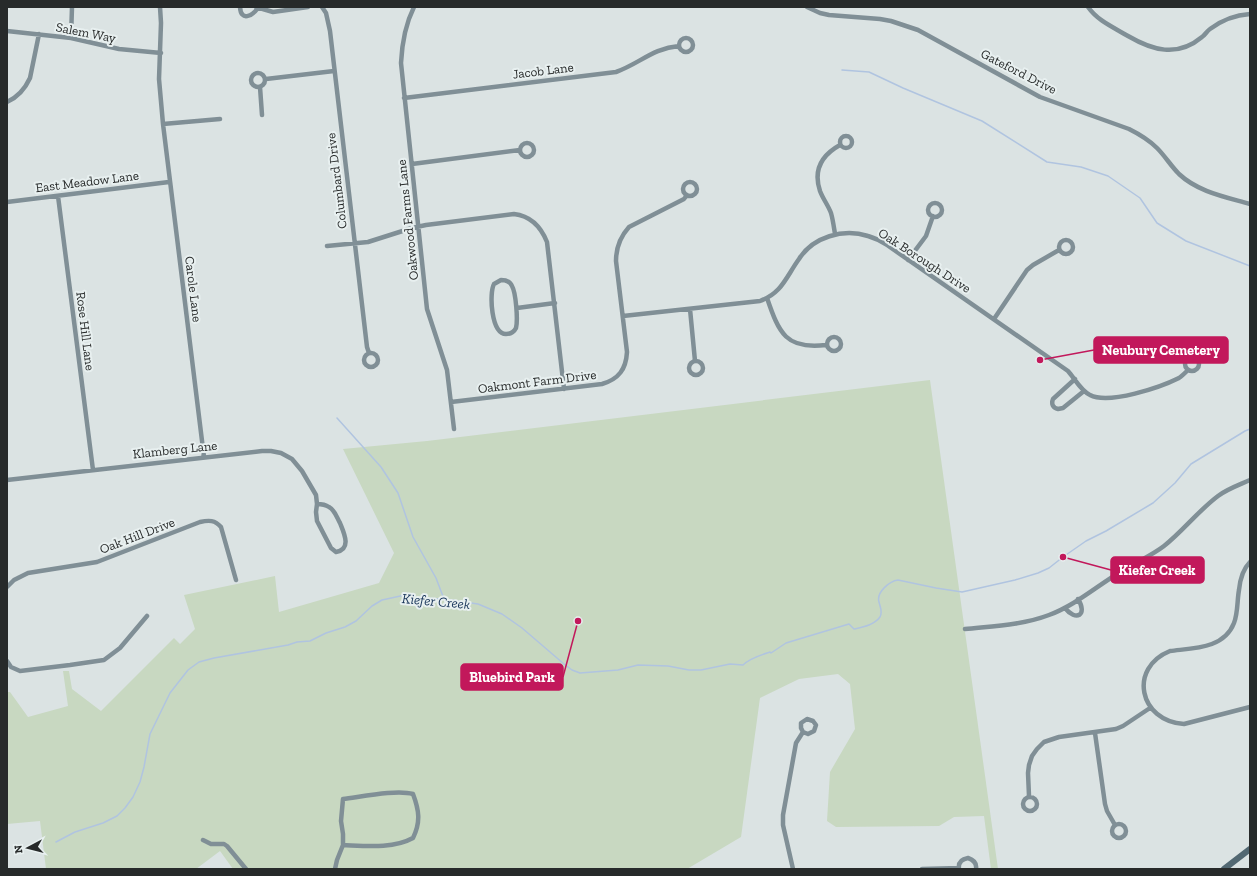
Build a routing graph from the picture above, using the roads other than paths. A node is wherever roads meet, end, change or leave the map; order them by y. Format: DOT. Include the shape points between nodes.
graph roads {
  1 [pos="72,7"];
  2 [pos="160,7"];
  3 [pos="240,7"];
  4 [pos="308,7"];
  5 [pos="322,7"];
  6 [pos="414,7"];
  7 [pos="807,7"];
  8 [pos="1088,7"];
  9 [pos="257,8"];
  10 [pos="1250,14"];
  11 [pos="7,31"];
  12 [pos="39,34"];
  13 [pos="71,38"];
  14 [pos="679,46"];
  15 [pos="161,53"];
  16 [pos="334,71"];
  17 [pos="266,79"];
  18 [pos="260,87"];
  19 [pos="404,98"];
  20 [pos="7,102"];
  21 [pos="262,116"];
  22 [pos="220,119"];
  23 [pos="163,124"];
  24 [pos="840,145"];
  25 [pos="520,150"];
  26 [pos="412,164"];
  27 [pos="169,182"];
  28 [pos="687,195"];
  29 [pos="58,196"];
  30 [pos="7,202"];
  31 [pos="1250,204"];
  32 [pos="933,216"];
  33 [pos="419,226"];
  34 [pos="835,234"];
  35 [pos="354,244"];
  36 [pos="327,246"];
  37 [pos="1059,250"];
  38 [pos="908,260"];
  39 [pos="767,298"];
  40 [pos="555,303"];
  41 [pos="517,308"];
  42 [pos="690,309"];
  43 [pos="623,316"];
  44 [pos="994,319"];
  45 [pos="826,345"];
  46 [pos="369,353"];
  47 [pos="695,360"];
  48 [pos="1188,370"];
  49 [pos="1075,379"];
  50 [pos="564,389"];
  51 [pos="1084,391"];
  52 [pos="451,402"];
  53 [pos="454,429"];
  54 [pos="204,457"];
  55 [pos="93,470"];
  56 [pos="7,480"];
  57 [pos="1250,480"];
  58 [pos="317,504"];
  59 [pos="1250,562"];
  60 [pos="236,580"];
  61 [pos="7,587"];
  62 [pos="1078,599"];
  63 [pos="1065,608"];
  64 [pos="148,616"];
  65 [pos="965,629"];
  66 [pos="7,660"];
  67 [pos="1250,707"];
  68 [pos="1150,708"];
  69 [pos="804,732"];
  70 [pos="1095,733"];
  71 [pos="1029,796"];
  72 [pos="1115,825"];
  73 [pos="203,840"];
  74 [pos="344,845"];
  75 [pos="1250,849"];
  76 [pos="959,868"];
  77 [pos="246,869"];
  78 [pos="335,869"];
  79 [pos="793,869"];
  80 [pos="922,869"];
  81 [pos="976,869"];
  82 [pos="1224,869"];
  1 -- 13 [label="street"];
  2 -- 15 [label="street, Carole Lane"];
  3 -- 9 [label="street" via="242,14 247,16 252,15"];
  4 -- 9 [label="street" via="273,12"];
  5 -- 16 [label="street, Columbard Drive" via="328,21"];
  6 -- 19 [label="street, Oakwood Farms Lane" via="401,49"];
  7 -- 31 [label="street, Gateford Drive" via="829,15 880,19 918,30 1040,97 1129,129 1157,148 1188,181 1208,191"];
  8 -- 10 [label="street" via="1098,19 1143,44 1168,50 1192,44 1228,18"];
  11 -- 12 [label="street, Salem Way"];
  12 -- 13 [label="street, Salem Way"];
  12 -- 20 [label="street" via="28,84"];
  13 -- 15 [label="street, Salem Way" via="119,49"];
  14 -- 19 [label="street, Jacob Lane" via="655,52 616,72"];
  15 -- 23 [label="street, Carole Lane"];
  16 -- 17 [label="street"];
  16 -- 35 [label="street, Columbard Drive"];
  17 -- 18 [label="street" via="265,84"];
  17 -- 18 [label="street" via="261,73 252,76 251,83 255,87"];
  18 -- 21 [label="street"];
  19 -- 26 [label="street, Oakwood Farms Lane"];
  22 -- 23 [label="street"];
  23 -- 27 [label="street, Carole Lane"];
  24 -- 34 [label="street" via="825,157 818,175 820,190 832,214"];
  25 -- 26 [label="street"];
  26 -- 33 [label="street, Oakwood Farms Lane"];
  27 -- 29 [label="street, East Meadow Lane"];
  27 -- 54 [label="street, Carole Lane"];
  28 -- 43 [label="street, Oakmont Farm Drive" via="684,200 629,227 619,241 616,261"];
  29 -- 30 [label="street, East Meadow Lane"];
  29 -- 55 [label="street, Rose Hill Lane"];
  32 -- 38 [label="street" via="926,236"];
  33 -- 35 [label="street"];
  33 -- 40 [label="street" via="514,214 528,218 540,228 547,242"];
  33 -- 52 [label="street, Oakwood Farms Lane" via="428,309 444,361"];
  34 -- 38 [label="street, Oak Borough Drive" via="867,235"];
  34 -- 39 [label="street, Oak Borough Drive" via="806,250 785,283"];
  35 -- 36 [label="street"];
  35 -- 46 [label="street, Columbard Drive"];
  37 -- 44 [label="street" via="1027,270"];
  38 -- 44 [label="street, Oak Borough Drive"];
  39 -- 42 [label="street, Oak Borough Drive"];
  39 -- 45 [label="street" via="775,322 788,339 801,345"];
  40 -- 41 [label="street"];
  40 -- 50 [label="street"];
  41 -- 41 [label="street" via="510,283 501,280 494,284 491,294 495,323 500,333 511,333 516,328"];
  42 -- 43 [label="street, Oak Borough Drive"];
  42 -- 47 [label="street"];
  43 -- 50 [label="street, Oakmont Farm Drive" via="627,352 621,372 616,378 602,384"];
  44 -- 49 [label="street, Oak Borough Drive" via="1068,371"];
  48 -- 51 [label="street" via="1180,377 1154,388 1114,398 1098,398"];
  49 -- 51 [label="street, Oak Borough Drive"];
  49 -- 51 [label="street" via="1053,400 1054,407 1062,408"];
  50 -- 52 [label="street, Oakmont Farm Drive"];
  52 -- 53 [label="street, Oakwood Farms Lane"];
  54 -- 55 [label="street, Klamberg Lane"];
  54 -- 58 [label="street, Klamberg Lane" via="262,451 281,453 292,459 302,471 316,495"];
  55 -- 56 [label="street, Klamberg Lane"];
  57 -- 62 [label="street" via="1216,497 1156,552"];
  58 -- 58 [label="street, Klamberg Lane" via="317,521 331,548 336,552 340,551 345,546 345,534 333,510"];
  59 -- 68 [label="street" via="1240,580 1236,616 1229,632 1209,646 1170,651 1158,658 1150,667 1146,673 1144,686"];
  60 -- 61 [label="street, Oak Hill Drive" via="222,527 210,520 97,562 28,573"];
  62 -- 63 [label="street"];
  62 -- 63 [label="street" via="1082,607 1080,614 1074,616"];
  63 -- 65 [label="street" via="1032,620"];
  64 -- 66 [label="street" via="120,648 104,660 20,671 10,667"];
  67 -- 68 [label="street" via="1184,724 1173,724 1159,717"];
  68 -- 70 [label="street" via="1123,726"];
  69 -- 69 [label="street" via="801,728 803,721 813,721 816,725 814,731 808,734"];
  69 -- 79 [label="street" via="796,743 783,816"];
  70 -- 71 [label="street" via="1059,737 1044,742 1032,756 1029,765"];
  70 -- 72 [label="street" via="1107,811"];
  73 -- 77 [label="street" via="227,846"];
  74 -- 74 [label="street" via="391,845 413,838 419,822 413,794 407,792 343,799 341,821"];
  74 -- 78 [label="street" via="336,860"];
  75 -- 82 [label="street"];
  76 -- 80 [label="street"];
  76 -- 81 [label="street" via="960,862 968,858 974,861"];
}
